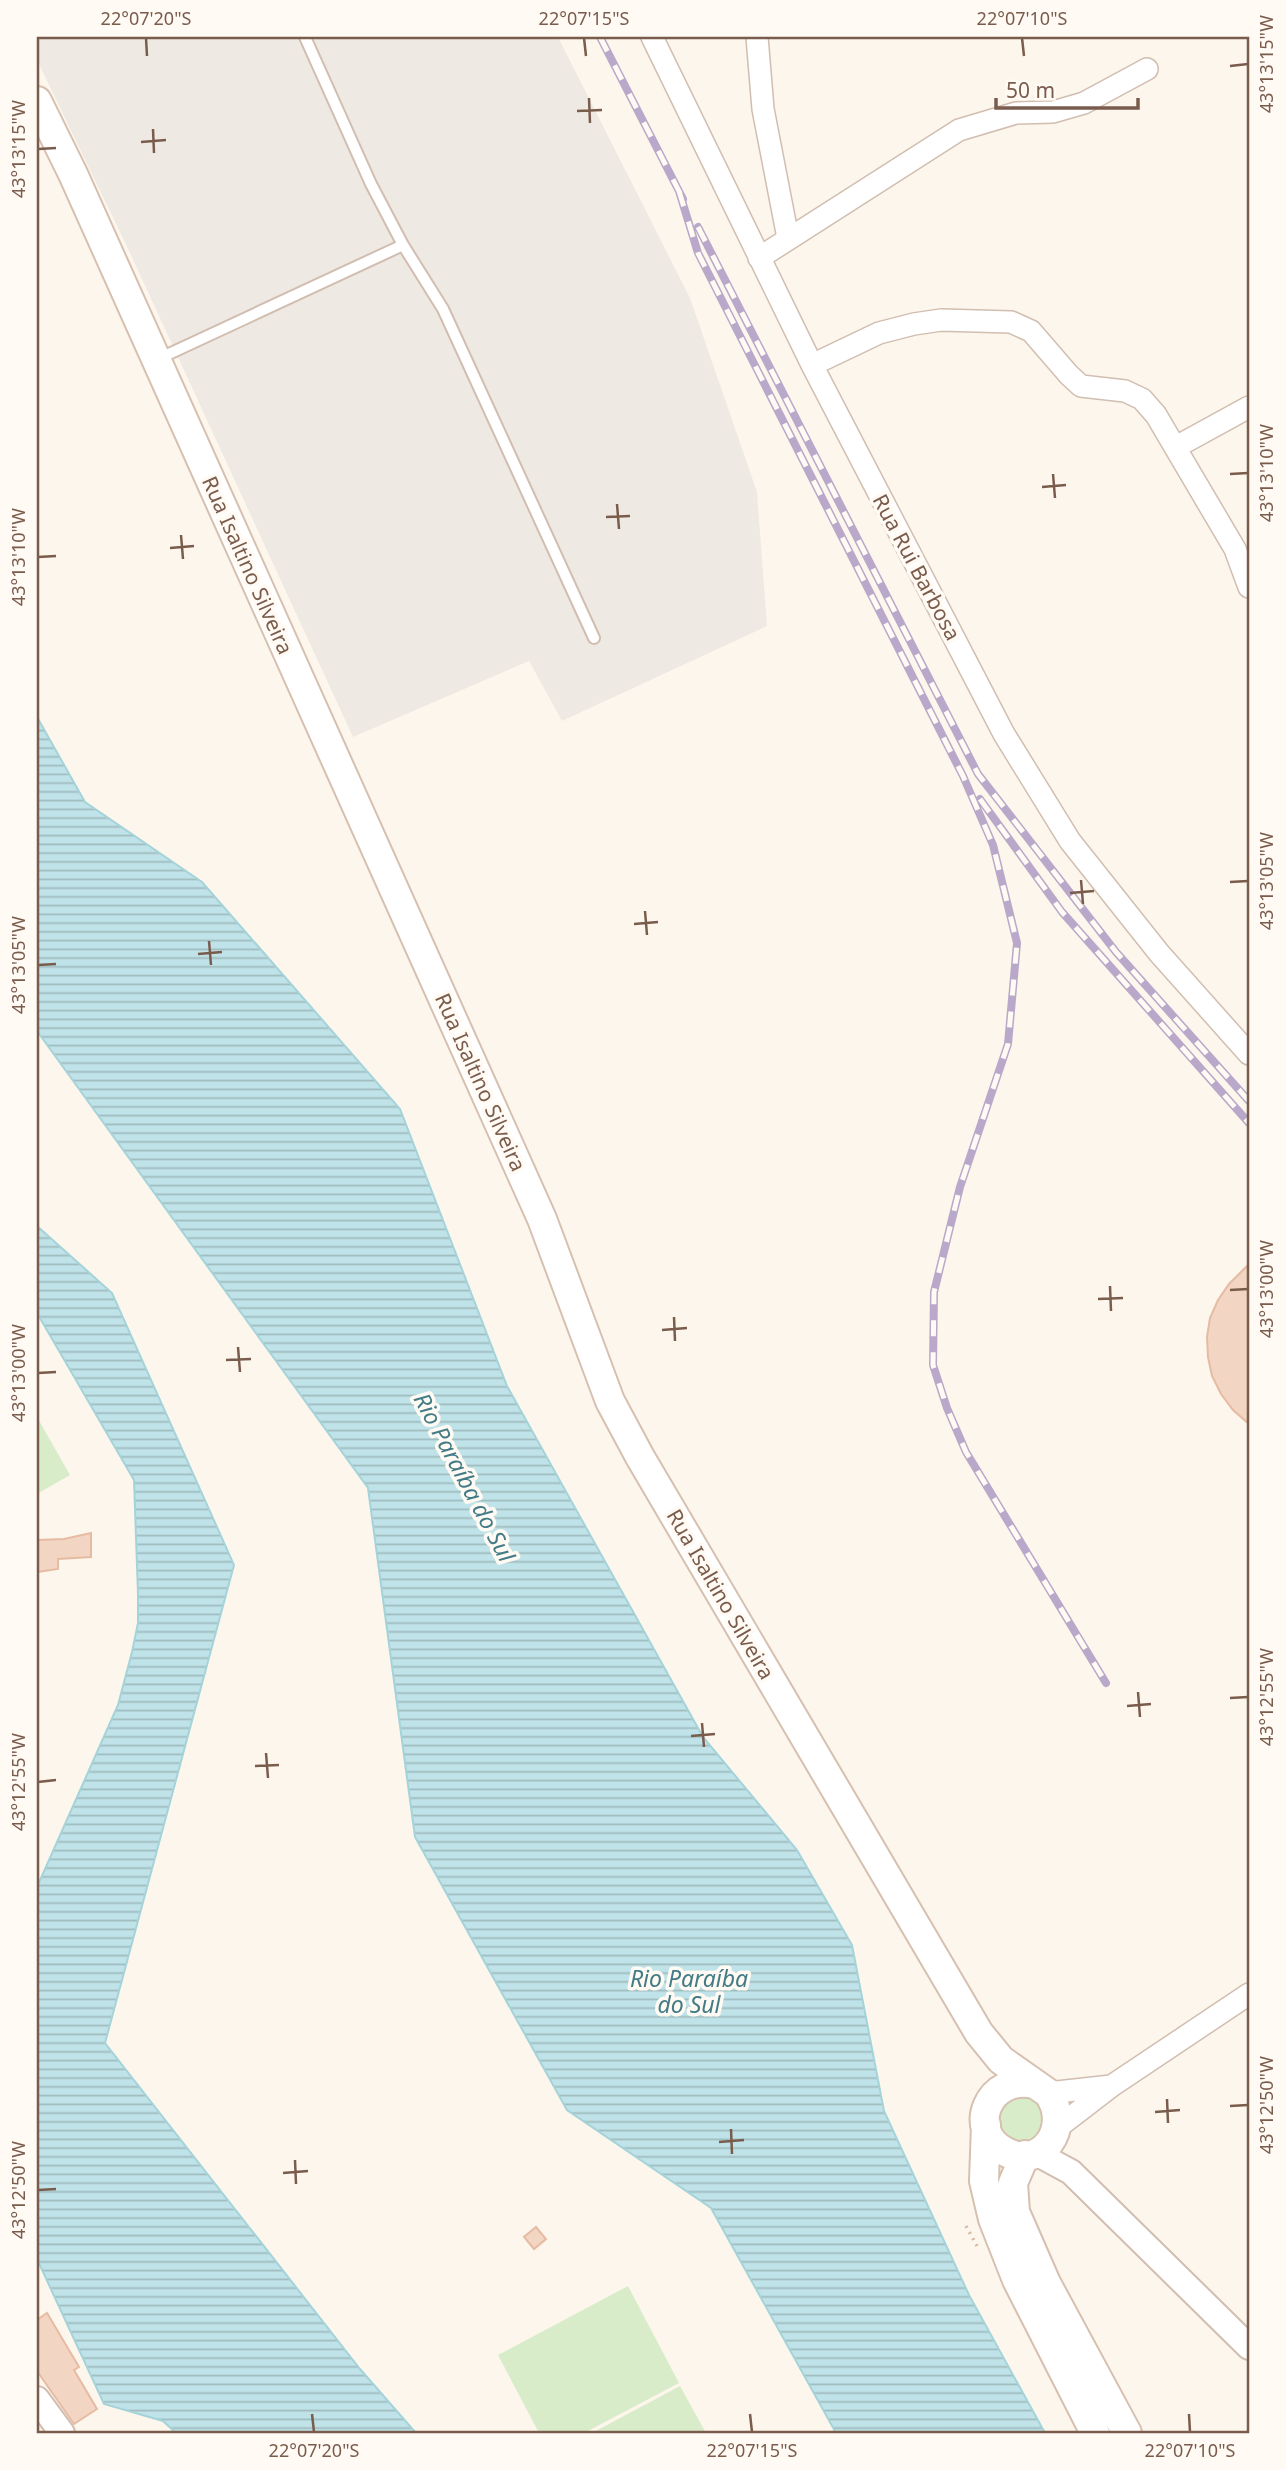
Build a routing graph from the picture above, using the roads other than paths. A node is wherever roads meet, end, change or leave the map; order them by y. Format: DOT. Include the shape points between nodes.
graph roads {
  1 [pos="305,37"];
  2 [pos="652,37"];
  3 [pos="757,37"];
  4 [pos="1147,69"];
  5 [pos="37,101"];
  6 [pos="788,238"];
  7 [pos="403,245"];
  8 [pos="759,258"];
  9 [pos="155,360"];
  10 [pos="812,365"];
  11 [pos="1249,407"];
  12 [pos="1176,446"];
  13 [pos="1249,587"];
  14 [pos="594,638"];
  15 [pos="1249,1054"];
  16 [pos="1249,1994"];
  17 [pos="979,2033"];
  18 [pos="1113,2085"];
  19 [pos="1041,2088"];
  20 [pos="987,2114"];
  21 [pos="1043,2142"];
  22 [pos="1249,2347"];
  23 [pos="37,2399"];
  24 [pos="62,2433"];
  25 [pos="1095,2433"];
  26 [pos="1127,2433"];
  1 -- 7 [label="lane"];
  2 -- 8 [label="street, Rua Rui Barbosa"];
  3 -- 6 [label="street" via="764,108"];
  4 -- 6 [label="street" via="1084,103 1053,112 1016,113 959,130"];
  5 -- 9 [label="main road, Rua Isaltino Silveira"];
  6 -- 8 [label="street"];
  7 -- 9 [label="lane"];
  7 -- 14 [label="lane" via="443,309"];
  8 -- 10 [label="street, Rua Rui Barbosa"];
  9 -- 17 [label="main road, Rua Isaltino Silveira" via="542,1219 610,1401"];
  10 -- 12 [label="street" via="879,333 914,324 1011,322 1031,331 1081,386 1125,391 1142,399"];
  10 -- 15 [label="street, Rua Rui Barbosa" via="1004,734 1070,841 1159,953"];
  11 -- 12 [label="street"];
  12 -- 13 [label="street" via="1235,549"];
  16 -- 18 [label="street"];
  17 -- 19 [label="main road, Rua Isaltino Silveira" via="1000,2060"];
  17 -- 20 [label="main road"];
  18 -- 19 [label="street"];
  18 -- 21 [label="street"];
  19 -- 20 [label="main road" via="1024,2082 1003,2087"];
  19 -- 21 [label="main road" via="1057,2109"];
  20 -- 21 [label="main road" via="989,2135 1004,2151"];
  20 -- 25 [label="main road" via="984,2181 993,2219 1017,2280"];
  21 -- 22 [label="street"];
  21 -- 26 [label="main road" via="1013,2183 1015,2212 1046,2283"];
  23 -- 24 [label="street"];
}
